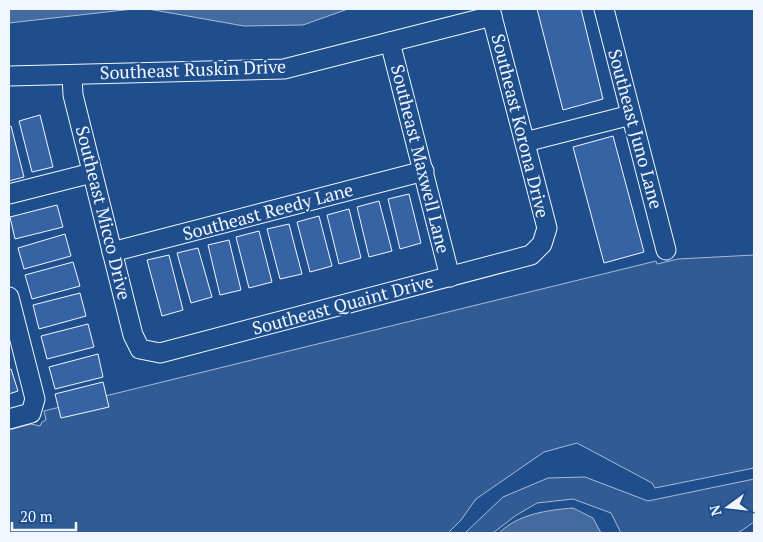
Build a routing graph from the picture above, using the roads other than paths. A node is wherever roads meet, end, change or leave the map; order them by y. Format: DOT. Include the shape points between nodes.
graph roads {
  1 [pos="604,9"];
  2 [pos="491,12"];
  3 [pos="390,42"];
  4 [pos="72,75"];
  5 [pos="9,76"];
  6 [pos="631,115"];
  7 [pos="525,142"];
  8 [pos="424,172"];
  9 [pos="92,173"];
  10 [pos="9,194"];
  11 [pos="542,244"];
  12 [pos="666,250"];
  13 [pos="112,252"];
  14 [pos="450,276"];
  15 [pos="9,297"];
  16 [pos="140,349"];
  17 [pos="9,418"];
  1 -- 6 [label="street, Southeast Juno Lane"];
  2 -- 3 [label="street, Southeast Ruskin Drive"];
  2 -- 7 [label="street, Southeast Korona Drive"];
  3 -- 4 [label="street, Southeast Ruskin Drive" via="284,69"];
  3 -- 8 [label="street, Southeast Maxwell Lane"];
  4 -- 5 [label="street, Southeast Ruskin Drive"];
  4 -- 9 [label="street, Southeast Micco Drive" via="73,95"];
  6 -- 7 [label="street"];
  6 -- 12 [label="street, Southeast Juno Lane"];
  7 -- 11 [label="street, Southeast Korona Drive" via="547,228"];
  8 -- 13 [label="street, Southeast Reedy Lane"];
  8 -- 14 [label="street, Southeast Maxwell Lane"];
  9 -- 10 [label="street"];
  9 -- 13 [label="street, Southeast Micco Drive"];
  11 -- 14 [label="street, Southeast Quaint Drive" via="531,255"];
  13 -- 16 [label="street, Southeast Micco Drive" via="133,335"];
  14 -- 16 [label="street, Southeast Quaint Drive" via="160,353"];
  15 -- 17 [label="street" via="35,399 31,413"];
}
